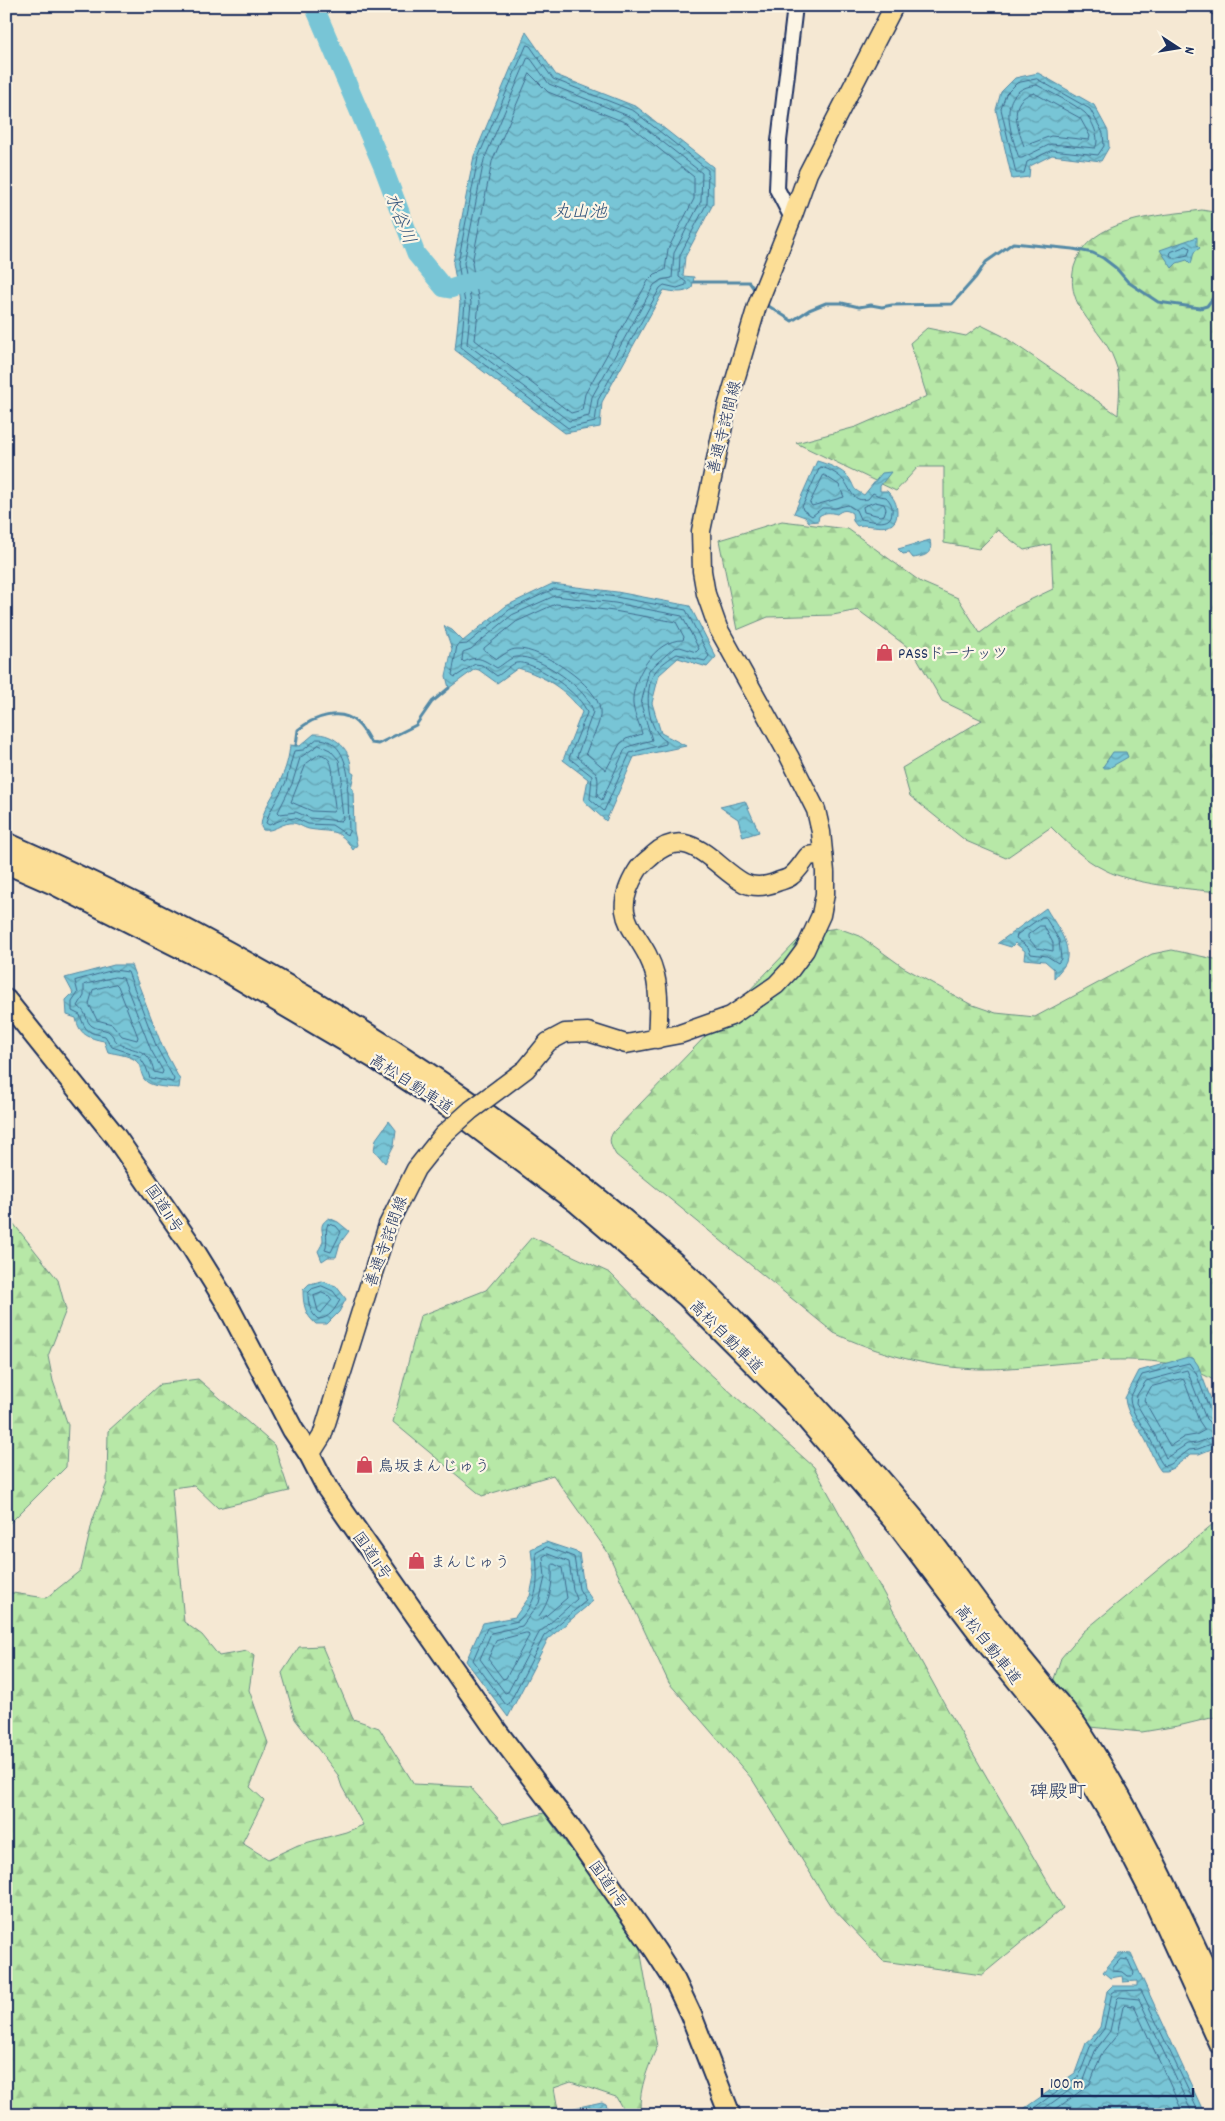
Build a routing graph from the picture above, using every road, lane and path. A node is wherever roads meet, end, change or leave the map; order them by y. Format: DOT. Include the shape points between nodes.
graph roads {
  1 [pos="794,6"];
  2 [pos="894,6"];
  3 [pos="1216,6"];
  4 [pos="1219,9"];
  5 [pos="792,218"];
  6 [pos="6,843"];
  7 [pos="823,854"];
  8 [pos="6,864"];
  9 [pos="6,1000"];
  10 [pos="657,1039"];
  11 [pos="310,1454"];
  12 [pos="1219,1998"];
  13 [pos="1219,2043"];
  14 [pos="730,2115"];
  1 -- 5 [label="street" via="777,189"];
  2 -- 5 [label="main road, 善通寺詫間線" via="808,173"];
  3 -- 4 [label="street"];
  5 -- 7 [label="main road, 善通寺詫間線" via="756,306 736,376 708,494 700,546 706,594 718,628 806,787 822,832"];
  6 -- 12 [label="highway, 高松自動車道" via="163,916 283,982 381,1042 591,1192 703,1288 801,1390 912,1517 1002,1636 1078,1727 1163,1877"];
  7 -- 10 [label="main road, 善通寺詫間線" via="825,894 821,915 805,950 786,974 776,985 731,1016"];
  7 -- 10 [label="main road" via="808,856 791,876 766,886 745,883 698,848 678,843 662,846 639,868 625,902 627,924 647,954 655,974"];
  8 -- 13 [label="highway, 高松自動車道" via="72,893 221,968 374,1058 452,1109 576,1202 688,1297 804,1416 899,1527 989,1646 1066,1739 1148,1887"];
  9 -- 11 [label="highway, 国道11号" via="115,1136 192,1247 243,1333 293,1430"];
  10 -- 11 [label="main road, 善通寺詫間線, bridge" via="626,1044 588,1032 564,1033 548,1042 526,1069 443,1134 416,1169 388,1225 322,1436"];
  11 -- 14 [label="highway, 国道11号" via="327,1488 410,1608 571,1829 675,1981 704,2045"];
}
